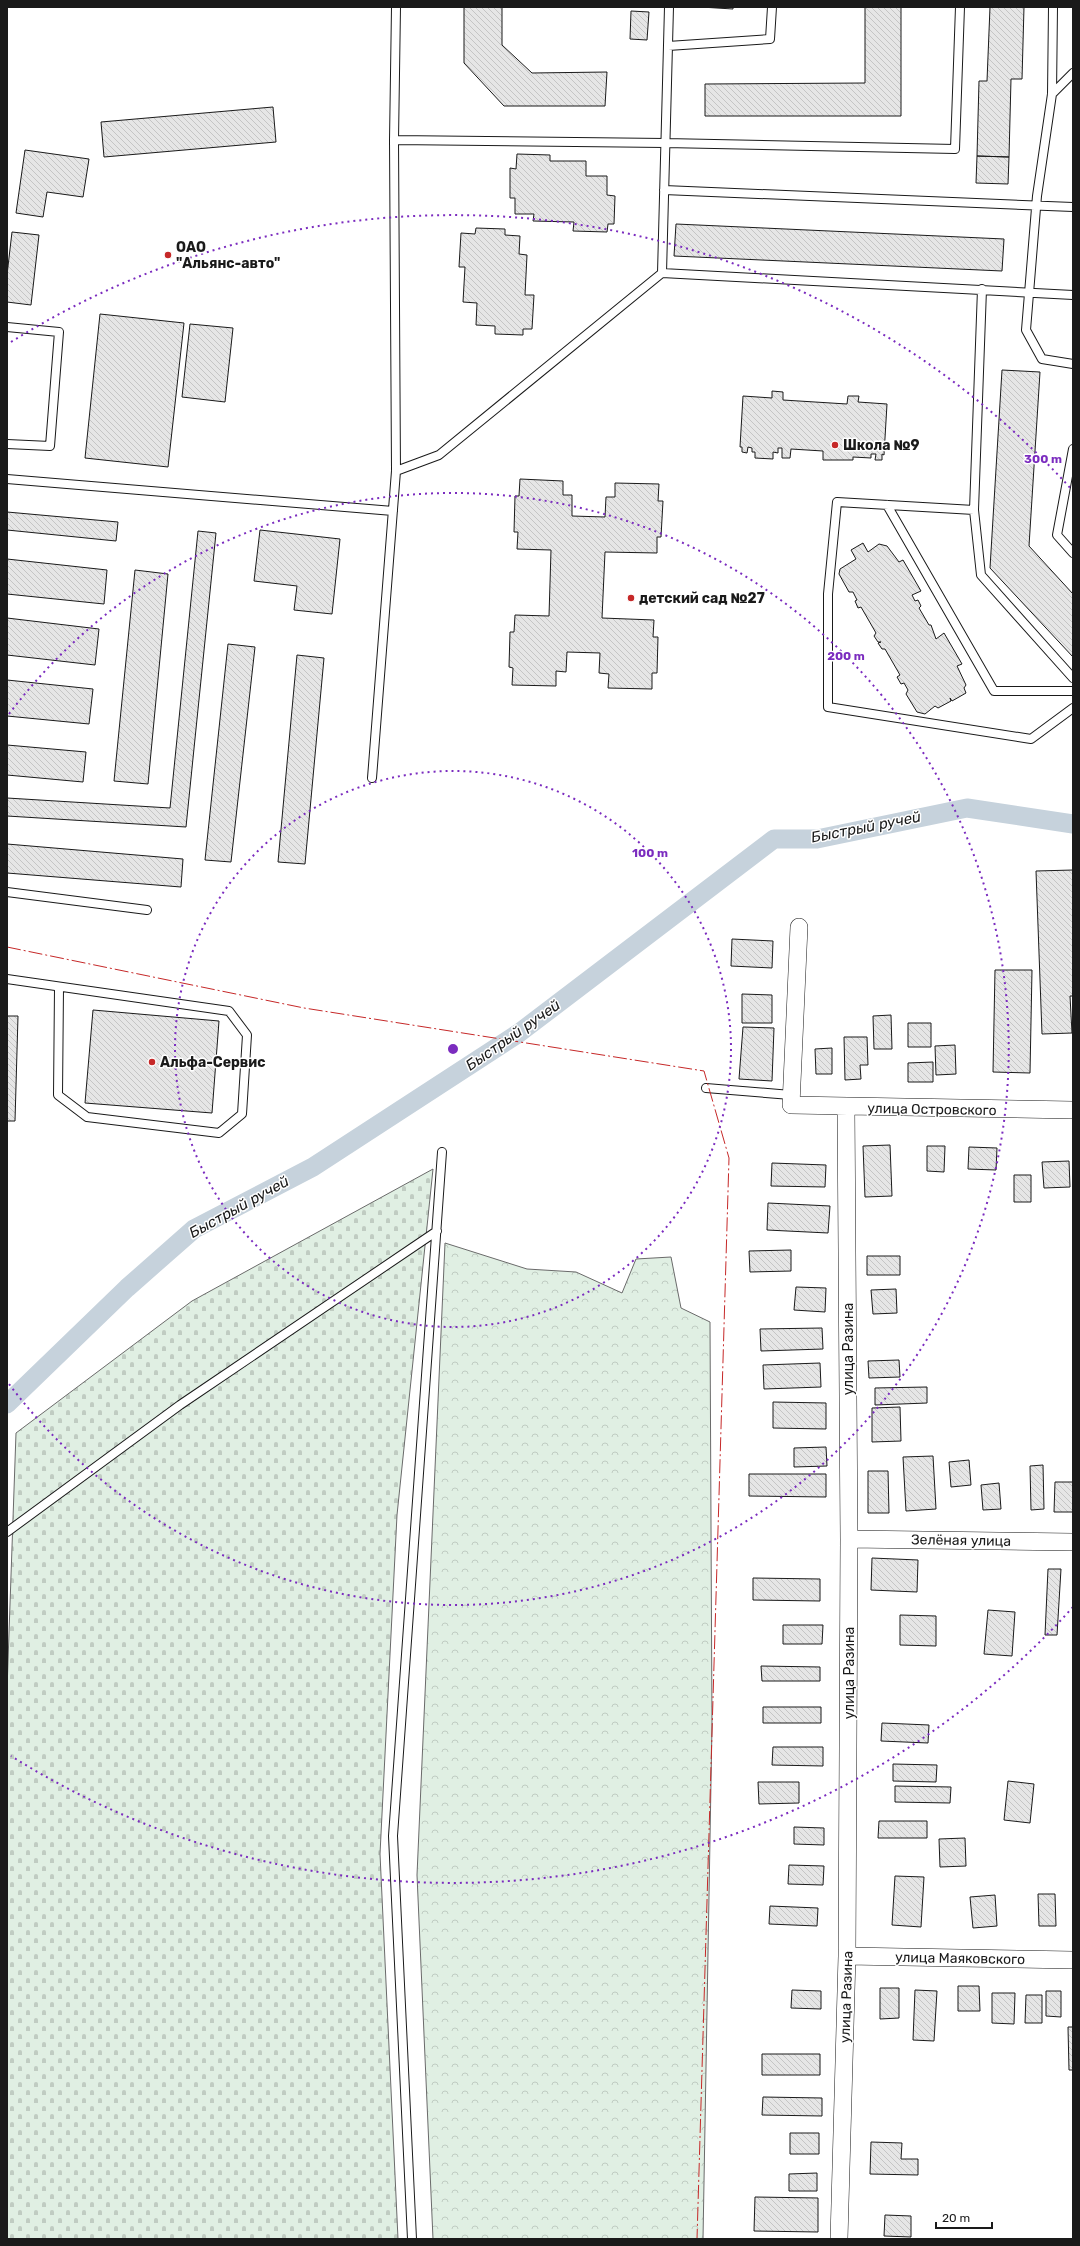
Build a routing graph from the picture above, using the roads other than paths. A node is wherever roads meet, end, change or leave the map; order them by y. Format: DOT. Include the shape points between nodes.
graph roads {
  1 [pos="396,7"];
  2 [pos="669,7"];
  3 [pos="772,7"];
  4 [pos="960,7"];
  5 [pos="1053,7"];
  6 [pos="668,46"];
  7 [pos="1073,73"];
  8 [pos="1052,94"];
  9 [pos="394,140"];
  10 [pos="665,143"];
  11 [pos="664,190"];
  12 [pos="1036,206"];
  13 [pos="1073,207"];
  14 [pos="662,273"];
  15 [pos="982,289"];
  16 [pos="1028,293"];
  17 [pos="1073,295"];
  18 [pos="7,327"];
  19 [pos="1073,364"];
  20 [pos="7,444"];
  21 [pos="1073,449"];
  22 [pos="396,471"];
  23 [pos="7,479"];
  24 [pos="887,504"];
  25 [pos="393,510"];
  26 [pos="974,510"];
  27 [pos="1073,553"];
  28 [pos="1073,678"];
  29 [pos="1073,691"];
  30 [pos="1073,708"];
  31 [pos="372,778"];
  32 [pos="7,892"];
  33 [pos="147,910"];
  34 [pos="799,927"];
  35 [pos="7,979"];
  36 [pos="58,988"];
  37 [pos="706,1088"];
  38 [pos="791,1100"];
  39 [pos="846,1107"];
  40 [pos="1073,1110"];
  41 [pos="442,1152"];
  42 [pos="437,1230"];
  43 [pos="7,1532"];
  44 [pos="849,1539"];
  45 [pos="1073,1542"];
  46 [pos="847,1956"];
  47 [pos="1073,1960"];
  48 [pos="412,2239"];
  49 [pos="839,2239"];
  1 -- 9 [label="lane"];
  2 -- 6 [label="lane"];
  3 -- 6 [label="lane" via="770,39"];
  4 -- 10 [label="lane" via="955,149"];
  5 -- 8 [label="lane"];
  6 -- 10 [label="lane"];
  7 -- 8 [label="lane"];
  8 -- 12 [label="lane"];
  9 -- 10 [label="lane"];
  9 -- 22 [label="lane"];
  10 -- 11 [label="lane"];
  11 -- 12 [label="lane"];
  11 -- 14 [label="lane"];
  12 -- 13 [label="lane"];
  12 -- 16 [label="lane"];
  14 -- 15 [label="lane"];
  14 -- 22 [label="lane" via="439,455"];
  15 -- 16 [label="lane"];
  15 -- 26 [label="lane"];
  16 -- 17 [label="lane"];
  16 -- 19 [label="lane" via="1026,330 1042,359"];
  18 -- 20 [label="lane" via="59,332 50,446"];
  21 -- 27 [label="lane" via="1057,535"];
  22 -- 25 [label="lane"];
  23 -- 25 [label="lane"];
  24 -- 26 [label="lane"];
  24 -- 29 [label="lane" via="994,691"];
  24 -- 30 [label="lane" via="837,502 828,594 828,707 1031,739"];
  25 -- 31 [label="lane"];
  26 -- 28 [label="lane" via="981,575"];
  32 -- 33 [label="lane"];
  34 -- 38 [label="street"];
  35 -- 36 [label="lane"];
  36 -- 36 [label="lane" via="58,1095 87,1117 219,1133 242,1114 247,1035 229,1011"];
  37 -- 38 [label="lane"];
  38 -- 39 [label="street, улица Островского"];
  39 -- 40 [label="street, улица Островского"];
  39 -- 44 [label="street, улица Разина"];
  41 -- 42 [label="lane"];
  42 -- 43 [label="lane" via="180,1405"];
  42 -- 48 [label="lane" via="393,1836"];
  44 -- 45 [label="street, Зелёная улица"];
  44 -- 46 [label="street, улица Разина"];
  46 -- 47 [label="street, улица Маяковского"];
  46 -- 49 [label="street, улица Разина"];
}
